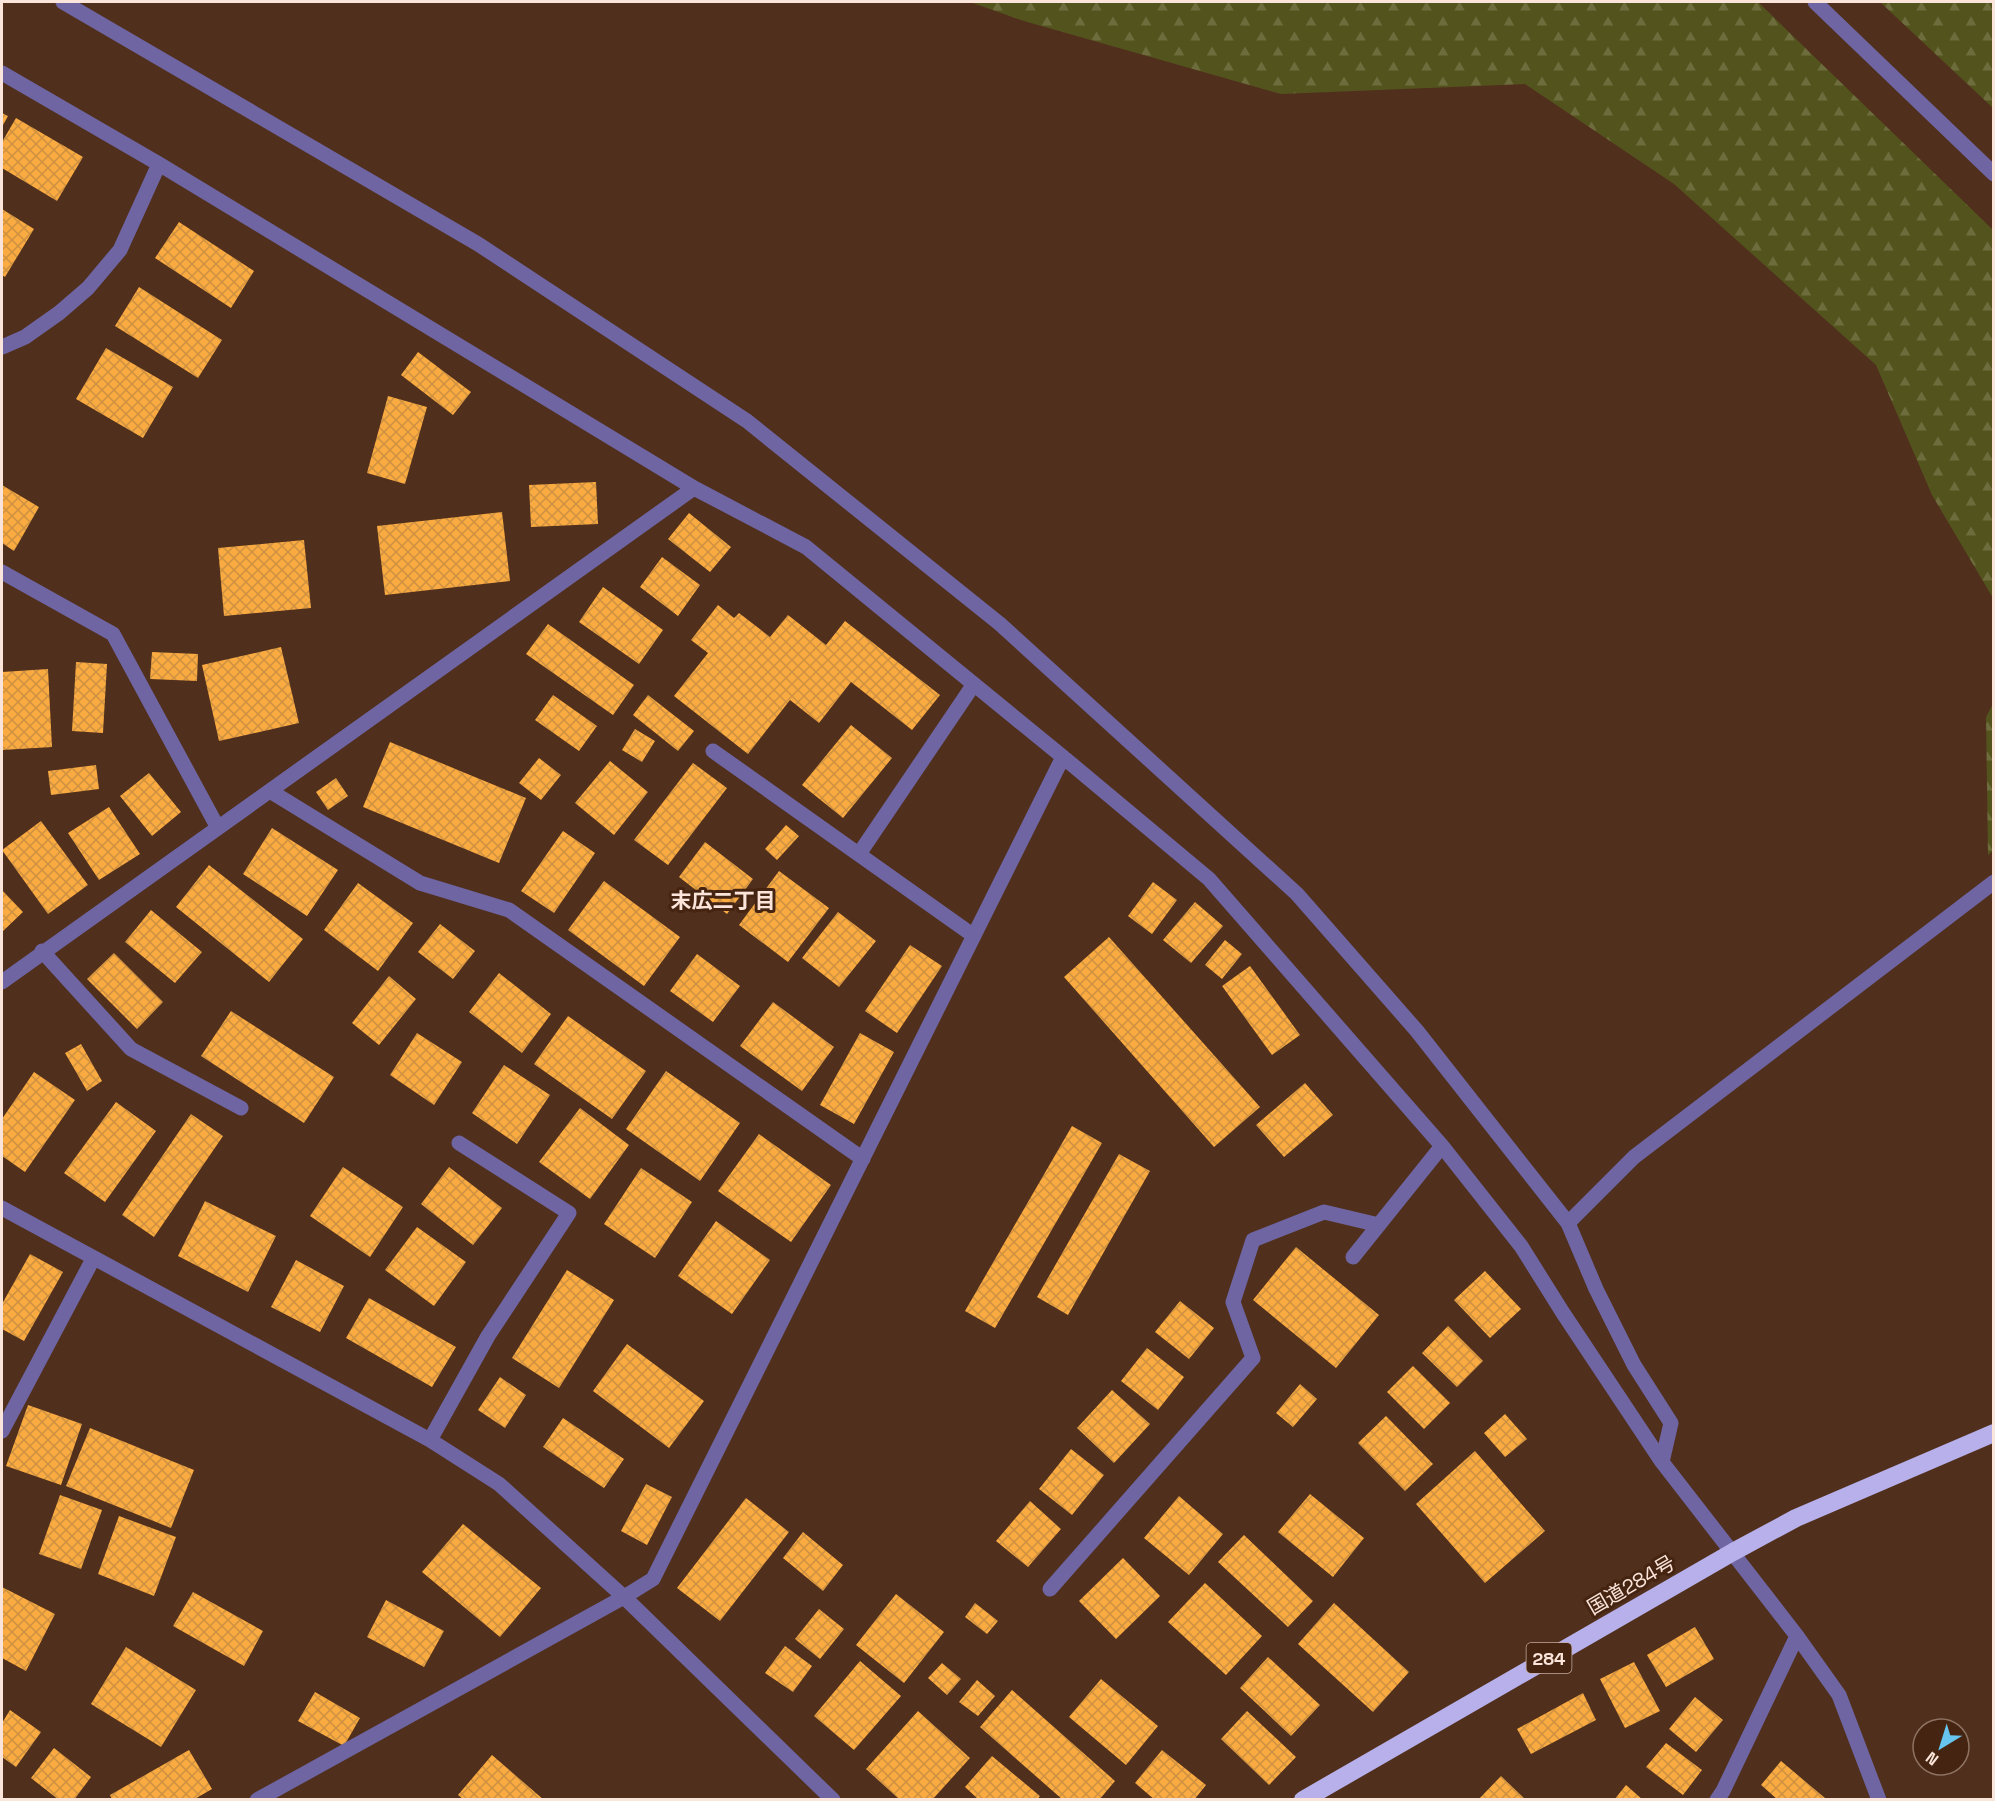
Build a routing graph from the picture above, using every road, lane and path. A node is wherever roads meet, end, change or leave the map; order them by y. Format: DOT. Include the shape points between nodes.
graph roads {
  1 [pos="63,2"];
  2 [pos="1815,2"];
  3 [pos="2,73"];
  4 [pos="159,164"];
  5 [pos="1994,174"];
  6 [pos="2,347"];
  7 [pos="694,488"];
  8 [pos="2,572"];
  9 [pos="974,684"];
  10 [pos="713,751"];
  11 [pos="1064,757"];
  12 [pos="270,791"];
  13 [pos="218,828"];
  14 [pos="859,854"];
  15 [pos="1994,882"];
  16 [pos="974,936"];
  17 [pos="42,951"];
  18 [pos="2,982"];
  19 [pos="241,1108"];
  20 [pos="459,1143"];
  21 [pos="1442,1146"];
  22 [pos="863,1159"];
  23 [pos="2,1208"];
  24 [pos="1568,1223"];
  25 [pos="1378,1225"];
  26 [pos="1353,1257"];
  27 [pos="93,1259"];
  28 [pos="2,1431"];
  29 [pos="1994,1433"];
  30 [pos="430,1440"];
  31 [pos="1662,1462"];
  32 [pos="1733,1552"];
  33 [pos="1050,1589"];
  34 [pos="624,1597"];
  35 [pos="1797,1636"];
  36 [pos="257,1800"];
  37 [pos="833,1800"];
  38 [pos="1303,1800"];
  39 [pos="1718,1800"];
  40 [pos="1879,1800"];
  1 -- 24 [label="street" via="478,244 747,421 1000,624 1297,894 1417,1031"];
  2 -- 5 [label="street"];
  3 -- 4 [label="street"];
  4 -- 6 [label="street" via="120,250 88,288 59,314"];
  4 -- 7 [label="street"];
  7 -- 9 [label="street" via="806,547"];
  7 -- 12 [label="street"];
  8 -- 13 [label="street" via="113,634"];
  9 -- 11 [label="street"];
  9 -- 14 [label="street"];
  10 -- 14 [label="street"];
  11 -- 16 [label="street"];
  11 -- 21 [label="street" via="1209,879"];
  12 -- 13 [label="street"];
  12 -- 22 [label="street" via="420,883 509,910"];
  13 -- 17 [label="street"];
  14 -- 16 [label="street"];
  15 -- 24 [label="street" via="1634,1156"];
  16 -- 22 [label="street"];
  17 -- 18 [label="street"];
  17 -- 19 [label="street" via="131,1048"];
  20 -- 30 [label="street" via="569,1213 488,1336"];
  21 -- 25 [label="street"];
  21 -- 31 [label="street" via="1521,1246"];
  22 -- 34 [label="street" via="653,1579"];
  23 -- 27 [label="street"];
  24 -- 31 [label="street" via="1634,1365 1671,1423"];
  25 -- 26 [label="street"];
  25 -- 33 [label="street" via="1324,1212 1253,1240 1233,1302 1253,1358"];
  27 -- 28 [label="street"];
  27 -- 30 [label="street"];
  29 -- 32 [label="highway, 国道284号 / 284" via="1796,1518"];
  30 -- 34 [label="street" via="499,1484"];
  31 -- 32 [label="street"];
  32 -- 35 [label="street"];
  32 -- 38 [label="highway, 国道284号 / 284"];
  34 -- 36 [label="street"];
  34 -- 37 [label="street"];
  35 -- 39 [label="street"];
  35 -- 40 [label="street" via="1839,1695"];
}
